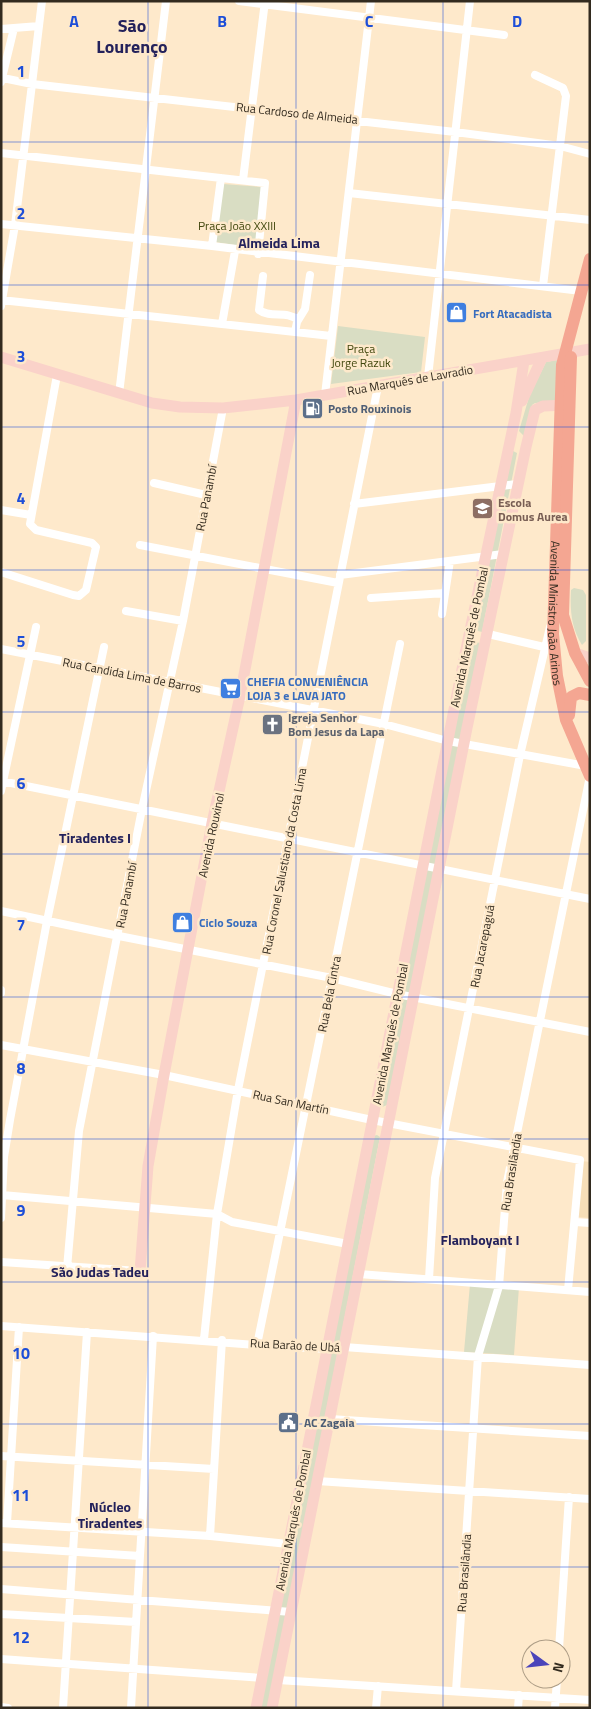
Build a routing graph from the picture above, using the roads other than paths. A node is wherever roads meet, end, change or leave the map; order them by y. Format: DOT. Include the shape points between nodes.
graph roads {
  1 [pos="42,1"];
  2 [pos="166,1"];
  3 [pos="239,1"];
  4 [pos="372,1"];
  5 [pos="470,1"];
  6 [pos="265,3"];
  7 [pos="370,17"];
  8 [pos="39,26"];
  9 [pos="14,28"];
  10 [pos="1,29"];
  11 [pos="467,30"];
  12 [pos="504,35"];
  13 [pos="535,75"];
  14 [pos="2,80"];
  15 [pos="32,84"];
  16 [pos="154,98"];
  17 [pos="253,108"];
  18 [pos="357,120"];
  19 [pos="455,132"];
  20 [pos="560,146"];
  21 [pos="1,153"];
  22 [pos="590,154"];
  23 [pos="23,156"];
  24 [pos="146,170"];
  25 [pos="221,178"];
  26 [pos="242,180"];
  27 [pos="349,193"];
  28 [pos="448,203"];
  29 [pos="551,216"];
  30 [pos="590,220"];
  31 [pos="1,224"];
  32 [pos="15,225"];
  33 [pos="138,240"];
  34 [pos="212,246"];
  35 [pos="235,250"];
  36 [pos="258,254"];
  37 [pos="590,259"];
  38 [pos="341,261"];
  39 [pos="440,274"];
  40 [pos="310,275"];
  41 [pos="263,276"];
  42 [pos="543,286"];
  43 [pos="585,291"];
  44 [pos="2,302"];
  45 [pos="129,314"];
  46 [pos="298,320"];
  47 [pos="222,324"];
  48 [pos="295,332"];
  49 [pos="331,336"];
  50 [pos="590,349"];
  51 [pos="568,353"];
  52 [pos="1,357"];
  53 [pos="542,358"];
  54 [pos="524,361"];
  55 [pos="57,375"];
  56 [pos="428,377"];
  57 [pos="378,386"];
  58 [pos="119,394"];
  59 [pos="324,395"];
  60 [pos="296,400"];
  61 [pos="564,406"];
  62 [pos="224,408"];
  63 [pos="516,413"];
  64 [pos="513,429"];
  65 [pos="526,447"];
  66 [pos="154,483"];
  67 [pos="517,484"];
  68 [pos="499,487"];
  69 [pos="206,496"];
  70 [pos="354,504"];
  71 [pos="1,510"];
  72 [pos="31,516"];
  73 [pos="140,546"];
  74 [pos="503,554"];
  75 [pos="194,556"];
  76 [pos="486,556"];
  77 [pos="450,561"];
  78 [pos="264,569"];
  79 [pos="1,572"];
  80 [pos="340,575"];
  81 [pos="338,584"];
  82 [pos="445,593"];
  83 [pos="371,598"];
  84 [pos="126,611"];
  85 [pos="442,614"];
  86 [pos="553,615"];
  87 [pos="182,621"];
  88 [pos="36,627"];
  89 [pos="488,634"];
  90 [pos="400,644"];
  91 [pos="104,647"];
  92 [pos="544,647"];
  93 [pos="1,648"];
  94 [pos="575,653"];
  95 [pos="30,655"];
  96 [pos="590,658"];
  97 [pos="100,668"];
  98 [pos="589,678"];
  99 [pos="169,683"];
  100 [pos="590,695"];
  101 [pos="240,696"];
  102 [pos="571,697"];
  103 [pos="314,710"];
  104 [pos="384,724"];
  105 [pos="451,725"];
  106 [pos="467,728"];
  107 [pos="574,739"];
  108 [pos="447,745"];
  109 [pos="463,748"];
  110 [pos="520,755"];
  111 [pos="588,771"];
  112 [pos="2,781"];
  113 [pos="1,791"];
  114 [pos="73,795"];
  115 [pos="142,809"];
  116 [pos="212,823"];
  117 [pos="288,838"];
  118 [pos="426,851"];
  119 [pos="358,852"];
  120 [pos="442,854"];
  121 [pos="422,870"];
  122 [pos="438,874"];
  123 [pos="495,881"];
  124 [pos="564,895"];
  125 [pos="590,899"];
  126 [pos="1,911"];
  127 [pos="47,921"];
  128 [pos="118,936"];
  129 [pos="187,950"];
  130 [pos="263,965"];
  131 [pos="332,978"];
  132 [pos="400,979"];
  133 [pos="417,981"];
  134 [pos="397,999"];
  135 [pos="413,1002"];
  136 [pos="469,1009"];
  137 [pos="539,1022"];
  138 [pos="590,1032"];
  139 [pos="1,1045"];
  140 [pos="24,1049"];
  141 [pos="93,1062"];
  142 [pos="164,1075"];
  143 [pos="238,1090"];
  144 [pos="307,1104"];
  145 [pos="376,1105"];
  146 [pos="391,1109"];
  147 [pos="372,1124"];
  148 [pos="388,1127"];
  149 [pos="444,1134"];
  150 [pos="514,1148"];
  151 [pos="2,1195"];
  152 [pos="72,1202"];
  153 [pos="145,1206"];
  154 [pos="216,1214"];
  155 [pos="1,1218"];
  156 [pos="575,1222"];
  157 [pos="590,1223"];
  158 [pos="280,1230"];
  159 [pos="348,1244"];
  160 [pos="1,1262"];
  161 [pos="67,1268"];
  162 [pos="140,1271"];
  163 [pos="359,1274"];
  164 [pos="429,1279"];
  165 [pos="499,1286"];
  166 [pos="568,1290"];
  167 [pos="590,1292"];
  168 [pos="1,1326"];
  169 [pos="19,1327"];
  170 [pos="331,1331"];
  171 [pos="87,1332"];
  172 [pos="347,1334"];
  173 [pos="154,1336"];
  174 [pos="204,1339"];
  175 [pos="222,1340"];
  176 [pos="257,1344"];
  177 [pos="326,1352"];
  178 [pos="343,1353"];
  179 [pos="478,1356"];
  180 [pos="590,1365"];
  181 [pos="330,1419"];
  182 [pos="473,1428"];
  183 [pos="590,1436"];
  184 [pos="1,1456"];
  185 [pos="11,1456"];
  186 [pos="78,1461"];
  187 [pos="146,1465"];
  188 [pos="304,1465"];
  189 [pos="320,1468"];
  190 [pos="214,1469"];
  191 [pos="317,1484"];
  192 [pos="300,1485"];
  193 [pos="469,1491"];
  194 [pos="569,1497"];
  195 [pos="590,1499"];
  196 [pos="4,1523"];
  197 [pos="74,1526"];
  198 [pos="142,1531"];
  199 [pos="210,1536"];
  200 [pos="288,1544"];
  201 [pos="1,1547"];
  202 [pos="72,1552"];
  203 [pos="140,1556"];
  204 [pos="280,1586"];
  205 [pos="1,1590"];
  206 [pos="70,1594"];
  207 [pos="138,1599"];
  208 [pos="292,1608"];
  209 [pos="275,1612"];
  210 [pos="1,1614"];
  211 [pos="69,1618"];
  212 [pos="136,1622"];
  213 [pos="287,1632"];
  214 [pos="560,1639"];
  215 [pos="1,1659"];
  216 [pos="66,1664"];
  217 [pos="134,1669"];
  218 [pos="262,1678"];
  219 [pos="278,1680"];
  220 [pos="378,1686"];
  221 [pos="556,1689"];
  222 [pos="456,1691"];
  223 [pos="519,1695"];
  224 [pos="556,1698"];
  225 [pos="590,1700"];
  226 [pos="1,1707"];
  227 [pos="8,1708"];
  228 [pos="63,1708"];
  229 [pos="131,1708"];
  230 [pos="256,1708"];
  231 [pos="272,1708"];
  232 [pos="376,1708"];
  233 [pos="518,1708"];
  234 [pos="555,1708"];
  1 -- 8 [label="street"];
  2 -- 16 [label="street"];
  3 -- 6 [label="street"];
  4 -- 7 [label="street"];
  5 -- 11 [label="street"];
  6 -- 7 [label="street"];
  6 -- 17 [label="street"];
  7 -- 11 [label="street"];
  7 -- 18 [label="street"];
  8 -- 9 [label="street"];
  8 -- 15 [label="street"];
  9 -- 10 [label="street"];
  9 -- 14 [label="street"];
  11 -- 12 [label="street"];
  11 -- 19 [label="street"];
  13 -- 20 [label="street" via="566,91"];
  14 -- 15 [label="street, Rua Cardoso de Almeida"];
  15 -- 16 [label="street, Rua Cardoso de Almeida"];
  15 -- 23 [label="street"];
  16 -- 17 [label="street, Rua Cardoso de Almeida"];
  16 -- 24 [label="street"];
  17 -- 18 [label="street, Rua Cardoso de Almeida"];
  17 -- 26 [label="street"];
  18 -- 19 [label="street, Rua Cardoso de Almeida"];
  18 -- 27 [label="street"];
  19 -- 20 [label="street, Rua Cardoso de Almeida"];
  19 -- 28 [label="street"];
  20 -- 22 [label="street, Rua Cardoso de Almeida"];
  20 -- 29 [label="street"];
  21 -- 23 [label="street"];
  23 -- 24 [label="street"];
  23 -- 32 [label="street"];
  24 -- 25 [label="street"];
  24 -- 33 [label="street"];
  25 -- 26 [label="street"];
  25 -- 34 [label="street"];
  26 -- 36 [label="street" via="265,184"];
  27 -- 28 [label="street"];
  27 -- 38 [label="street"];
  28 -- 29 [label="street"];
  28 -- 39 [label="street"];
  29 -- 30 [label="street"];
  29 -- 42 [label="street"];
  31 -- 32 [label="street"];
  32 -- 33 [label="street"];
  32 -- 44 [label="street"];
  33 -- 34 [label="street"];
  33 -- 45 [label="street"];
  34 -- 35 [label="street"];
  35 -- 36 [label="street"];
  35 -- 47 [label="street"];
  36 -- 38 [label="street"];
  37 -- 43 [label="main road, Avenida Ministro João Arinos"];
  38 -- 39 [label="street"];
  38 -- 49 [label="street"];
  39 -- 42 [label="street"];
  39 -- 56 [label="street"];
  40 -- 46 [label="street" via="305,309"];
  41 -- 46 [label="street" via="260,310 266,314 290,314"];
  42 -- 43 [label="street"];
  43 -- 51 [label="main road, Avenida Ministro João Arinos"];
  44 -- 45 [label="street"];
  45 -- 47 [label="street"];
  45 -- 58 [label="street"];
  46 -- 48 [label="street"];
  47 -- 48 [label="street"];
  48 -- 49 [label="street"];
  49 -- 59 [label="street"];
  50 -- 51 [label="main road, Rua Marquês de Lavradio"];
  51 -- 53 [label="main road, Rua Marquês de Lavradio"];
  51 -- 61 [label="main road, Avenida Ministro João Arinos"];
  52 -- 55 [label="main road, Rua Marquês de Lavradio"];
  53 -- 54 [label="main road, Rua Marquês de Lavradio"];
  53 -- 63 [label="main road"];
  54 -- 56 [label="main road, Rua Marquês de Lavradio"];
  54 -- 63 [label="main road, Avenida Marquês de Pombal"];
  55 -- 58 [label="main road, Rua Marquês de Lavradio"];
  55 -- 72 [label="street"];
  56 -- 57 [label="main road, Rua Marquês de Lavradio"];
  57 -- 59 [label="main road, Rua Marquês de Lavradio"];
  57 -- 70 [label="street, Rua Coronel Salustiano da Costa Lima"];
  58 -- 62 [label="main road, Rua Marquês de Lavradio" via="180,407"];
  59 -- 60 [label="main road, Rua Marquês de Lavradio"];
  60 -- 62 [label="main road, Rua Marquês de Lavradio"];
  60 -- 78 [label="main road, Avenida Rouxinol"];
  61 -- 65 [label="main road, Avenida Marquês de Pombal" via="543,406 535,410"];
  61 -- 86 [label="main road, Avenida Ministro João Arinos"];
  61 -- 94 [label="main road, Avenida Ministro João Arinos" via="563,601 566,628"];
  62 -- 69 [label="street, Rua Panambí"];
  63 -- 64 [label="main road, Avenida Marquês de Pombal"];
  64 -- 65 [label="main road"];
  64 -- 68 [label="main road, Avenida Marquês de Pombal"];
  65 -- 67 [label="main road, Avenida Marquês de Pombal"];
  66 -- 69 [label="street"];
  67 -- 68 [label="street"];
  67 -- 74 [label="main road, Avenida Marquês de Pombal"];
  68 -- 70 [label="street"];
  68 -- 76 [label="main road, Avenida Marquês de Pombal"];
  69 -- 75 [label="street, Rua Panambí"];
  70 -- 80 [label="street, Rua Coronel Salustiano da Costa Lima"];
  71 -- 72 [label="street"];
  72 -- 79 [label="street" via="30,524 36,530 92,543 96,547 86,590 79,596 73,595"];
  73 -- 75 [label="street"];
  74 -- 76 [label="street"];
  74 -- 89 [label="main road, Avenida Marquês de Pombal"];
  75 -- 78 [label="street"];
  75 -- 87 [label="street, Rua Panambí"];
  76 -- 77 [label="street"];
  76 -- 105 [label="main road, Avenida Marquês de Pombal"];
  77 -- 80 [label="street"];
  77 -- 82 [label="street"];
  78 -- 81 [label="street"];
  78 -- 101 [label="main road, Avenida Rouxinol"];
  80 -- 81 [label="street, Rua Coronel Salustiano da Costa Lima"];
  81 -- 103 [label="street, Rua Coronel Salustiano da Costa Lima"];
  82 -- 83 [label="street"];
  82 -- 85 [label="street"];
  84 -- 87 [label="street"];
  86 -- 92 [label="street, Rua Jacarepaguá"];
  86 -- 107 [label="main road, Avenida Ministro João Arinos" via="557,676 566,720"];
  87 -- 99 [label="street, Rua Panambí"];
  88 -- 95 [label="street"];
  89 -- 92 [label="street"];
  89 -- 106 [label="main road, Avenida Marquês de Pombal"];
  90 -- 104 [label="street, Rua Bela Cintra"];
  91 -- 97 [label="street"];
  92 -- 110 [label="street, Rua Jacarepaguá"];
  93 -- 95 [label="street, Rua Candida Lima de Barros"];
  94 -- 96 [label="main road"];
  94 -- 98 [label="main road, Avenida Ministro João Arinos"];
  95 -- 97 [label="street, Rua Candida Lima de Barros"];
  95 -- 112 [label="street"];
  97 -- 99 [label="street, Rua Candida Lima de Barros"];
  97 -- 114 [label="street"];
  98 -- 102 [label="main road" via="575,688"];
  99 -- 101 [label="street, Rua Candida Lima de Barros"];
  99 -- 115 [label="street, Rua Panambí"];
  100 -- 102 [label="main road" via="579,692"];
  101 -- 103 [label="street, Rua Candida Lima de Barros"];
  101 -- 116 [label="main road, Avenida Rouxinol"];
  102 -- 107 [label="main road" via="568,720"];
  103 -- 104 [label="street, Rua Candida Lima de Barros"];
  103 -- 117 [label="street, Rua Coronel Salustiano da Costa Lima"];
  104 -- 108 [label="street, Rua Candida Lima de Barros"];
  104 -- 119 [label="street, Rua Bela Cintra"];
  105 -- 106 [label="main road"];
  105 -- 108 [label="main road, Avenida Marquês de Pombal"];
  106 -- 109 [label="main road, Avenida Marquês de Pombal"];
  107 -- 111 [label="main road, Avenida Ministro João Arinos"];
  108 -- 109 [label="main road"];
  108 -- 118 [label="main road, Avenida Marquês de Pombal"];
  109 -- 110 [label="street"];
  109 -- 120 [label="main road, Avenida Marquês de Pombal"];
  110 -- 111 [label="street"];
  110 -- 123 [label="street, Rua Jacarepaguá"];
  111 -- 124 [label="street, Rua Brasilândia"];
  112 -- 113 [label="street"];
  112 -- 114 [label="street"];
  114 -- 115 [label="street"];
  114 -- 127 [label="street"];
  115 -- 116 [label="street"];
  115 -- 128 [label="street, Rua Panambí"];
  116 -- 117 [label="street"];
  116 -- 129 [label="main road, Avenida Rouxinol"];
  117 -- 119 [label="street"];
  117 -- 130 [label="street, Rua Coronel Salustiano da Costa Lima"];
  118 -- 120 [label="main road"];
  118 -- 121 [label="main road, Avenida Marquês de Pombal"];
  119 -- 121 [label="street"];
  119 -- 131 [label="street, Rua Bela Cintra"];
  120 -- 122 [label="main road, Avenida Marquês de Pombal"];
  121 -- 122 [label="main road"];
  121 -- 132 [label="main road, Avenida Marquês de Pombal"];
  122 -- 123 [label="street"];
  122 -- 133 [label="main road, Avenida Marquês de Pombal"];
  123 -- 124 [label="street"];
  123 -- 136 [label="street, Rua Jacarepaguá"];
  124 -- 125 [label="street"];
  124 -- 137 [label="street, Rua Brasilândia"];
  126 -- 127 [label="street"];
  127 -- 128 [label="street"];
  127 -- 140 [label="street"];
  128 -- 129 [label="street"];
  128 -- 141 [label="street, Rua Panambí"];
  129 -- 130 [label="street"];
  129 -- 142 [label="main road, Avenida Rouxinol"];
  130 -- 131 [label="street"];
  130 -- 143 [label="street, Rua Coronel Salustiano da Costa Lima"];
  131 -- 134 [label="street"];
  131 -- 144 [label="street, Rua Bela Cintra"];
  132 -- 133 [label="main road" via="410,983"];
  132 -- 134 [label="main road, Avenida Marquês de Pombal"];
  133 -- 135 [label="main road, Avenida Marquês de Pombal"];
  134 -- 135 [label="main road"];
  134 -- 145 [label="main road, Avenida Marquês de Pombal"];
  135 -- 136 [label="street"];
  135 -- 146 [label="main road, Avenida Marquês de Pombal"];
  136 -- 137 [label="street"];
  136 -- 149 [label="street, Rua Jacarepaguá"];
  137 -- 138 [label="street"];
  137 -- 150 [label="street, Rua Brasilândia"];
  139 -- 140 [label="street, Rua San Martín"];
  140 -- 141 [label="street, Rua San Martín"];
  140 -- 151 [label="street" via="5,1148"];
  141 -- 142 [label="street, Rua San Martín"];
  141 -- 152 [label="street, Rua Panambí" via="79,1131"];
  142 -- 143 [label="street, Rua San Martín"];
  142 -- 153 [label="main road, Avenida Rouxinol" via="148,1166"];
  143 -- 144 [label="street, Rua San Martín"];
  143 -- 154 [label="street, Rua Coronel Salustiano da Costa Lima"];
  144 -- 147 [label="street, Rua San Martín"];
  144 -- 158 [label="street, Rua Bela Cintra"];
  145 -- 146 [label="main road"];
  145 -- 147 [label="main road, Avenida Marquês de Pombal"];
  146 -- 148 [label="main road, Avenida Marquês de Pombal"];
  147 -- 148 [label="main road"];
  147 -- 159 [label="main road, Avenida Marquês de Pombal"];
  148 -- 149 [label="street"];
  148 -- 163 [label="main road, Avenida Marquês de Pombal"];
  149 -- 150 [label="street"];
  149 -- 164 [label="street, Rua Jacarepaguá" via="435,1178"];
  150 -- 156 [label="street" via="580,1160"];
  150 -- 165 [label="street, Rua Brasilândia" via="507,1182"];
  151 -- 152 [label="street"];
  151 -- 155 [label="street"];
  152 -- 153 [label="street"];
  152 -- 161 [label="street, Rua Panambí"];
  153 -- 154 [label="street"];
  153 -- 162 [label="main road, Avenida Rouxinol"];
  154 -- 158 [label="street" via="232,1222"];
  154 -- 174 [label="street, Rua Coronel Salustiano da Costa Lima"];
  156 -- 157 [label="street"];
  156 -- 166 [label="street"];
  158 -- 159 [label="street"];
  158 -- 176 [label="street, Rua Bela Cintra"];
  159 -- 170 [label="main road, Avenida Marquês de Pombal"];
  160 -- 161 [label="street"];
  161 -- 162 [label="street"];
  163 -- 164 [label="street"];
  163 -- 172 [label="main road, Avenida Marquês de Pombal"];
  164 -- 165 [label="street"];
  165 -- 166 [label="street"];
  165 -- 179 [label="street, Rua Brasilândia"];
  166 -- 167 [label="street"];
  168 -- 169 [label="street, Rua Barão de Ubá"];
  169 -- 171 [label="street, Rua Barão de Ubá"];
  169 -- 185 [label="street"];
  170 -- 172 [label="main road"];
  170 -- 177 [label="main road, Avenida Marquês de Pombal"];
  171 -- 173 [label="street, Rua Barão de Ubá"];
  171 -- 186 [label="street"];
  172 -- 178 [label="main road, Avenida Marquês de Pombal"];
  173 -- 174 [label="street, Rua Barão de Ubá"];
  173 -- 187 [label="street"];
  174 -- 175 [label="street, Rua Barão de Ubá"];
  175 -- 176 [label="street, Rua Barão de Ubá"];
  175 -- 190 [label="street"];
  176 -- 177 [label="street, Rua Barão de Ubá"];
  177 -- 178 [label="main road"];
  177 -- 188 [label="main road, Avenida Marquês de Pombal"];
  178 -- 179 [label="street, Rua Barão de Ubá"];
  178 -- 181 [label="main road, Avenida Marquês de Pombal"];
  179 -- 180 [label="street, Rua Barão de Ubá"];
  179 -- 182 [label="street, Rua Brasilândia"];
  181 -- 182 [label="street"];
  181 -- 189 [label="main road, Avenida Marquês de Pombal"];
  182 -- 183 [label="street"];
  182 -- 193 [label="street, Rua Brasilândia"];
  184 -- 185 [label="street"];
  185 -- 186 [label="street"];
  185 -- 196 [label="street"];
  186 -- 187 [label="street"];
  186 -- 197 [label="street"];
  187 -- 190 [label="street"];
  187 -- 198 [label="street"];
  188 -- 189 [label="main road" via="307,1460 314,1459"];
  188 -- 192 [label="main road, Avenida Marquês de Pombal"];
  189 -- 191 [label="main road, Avenida Marquês de Pombal"];
  190 -- 199 [label="street"];
  191 -- 192 [label="main road" via="312,1493 306,1494"];
  191 -- 193 [label="street"];
  191 -- 208 [label="main road, Avenida Marquês de Pombal"];
  192 -- 200 [label="main road, Avenida Marquês de Pombal"];
  193 -- 194 [label="street"];
  193 -- 222 [label="street, Rua Brasilândia"];
  194 -- 195 [label="street"];
  194 -- 214 [label="street"];
  196 -- 197 [label="street"];
  197 -- 198 [label="street"];
  197 -- 202 [label="street"];
  198 -- 199 [label="street"];
  198 -- 203 [label="street"];
  199 -- 200 [label="street"];
  200 -- 204 [label="main road, Avenida Marquês de Pombal"];
  201 -- 202 [label="street"];
  202 -- 203 [label="street"];
  202 -- 206 [label="street"];
  203 -- 207 [label="street"];
  204 -- 208 [label="main road" via="283,1598"];
  204 -- 209 [label="main road, Avenida Marquês de Pombal"];
  205 -- 206 [label="street"];
  206 -- 207 [label="street"];
  206 -- 211 [label="street"];
  207 -- 209 [label="street"];
  207 -- 212 [label="street"];
  208 -- 209 [label="street"];
  208 -- 213 [label="main road, Avenida Marquês de Pombal"];
  209 -- 213 [label="main road" via="285,1620"];
  209 -- 218 [label="main road, Avenida Marquês de Pombal"];
  210 -- 211 [label="street"];
  211 -- 212 [label="street"];
  211 -- 216 [label="street"];
  212 -- 217 [label="street"];
  213 -- 219 [label="main road, Avenida Marquês de Pombal"];
  215 -- 216 [label="street"];
  216 -- 217 [label="street"];
  216 -- 228 [label="street"];
  217 -- 218 [label="street"];
  217 -- 229 [label="street"];
  218 -- 230 [label="main road, Avenida Marquês de Pombal"];
  219 -- 220 [label="street"];
  219 -- 231 [label="main road, Avenida Marquês de Pombal"];
  220 -- 222 [label="street"];
  220 -- 232 [label="street"];
  221 -- 224 [label="street"];
  222 -- 223 [label="street"];
  223 -- 224 [label="street"];
  223 -- 233 [label="street"];
  224 -- 225 [label="street"];
  224 -- 234 [label="street"];
  226 -- 227 [label="street"];
}
